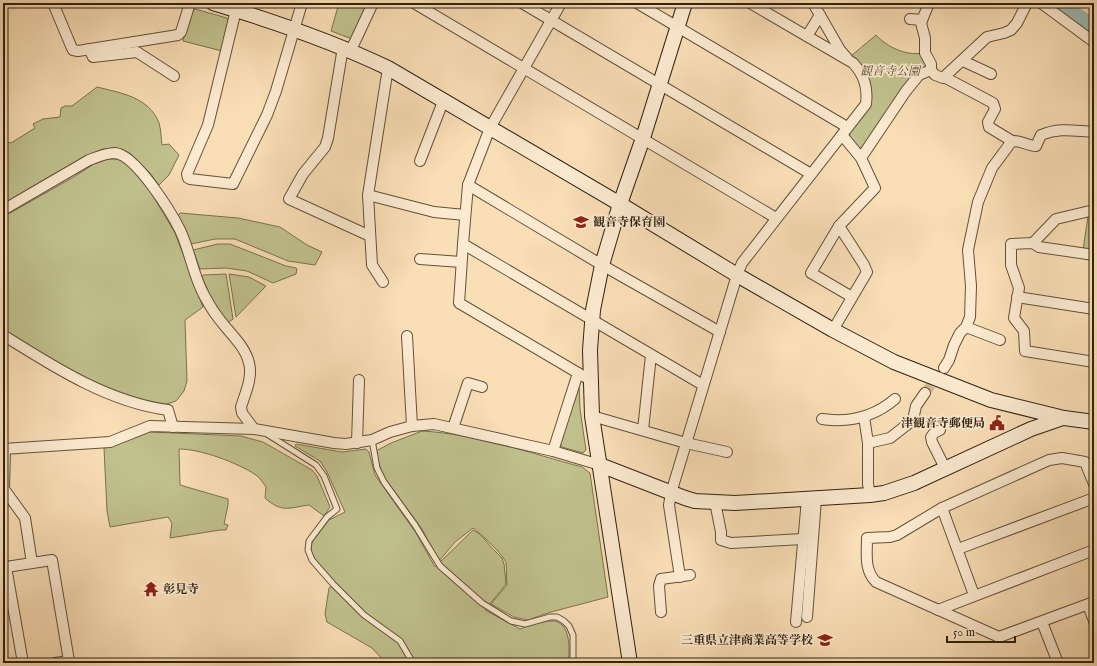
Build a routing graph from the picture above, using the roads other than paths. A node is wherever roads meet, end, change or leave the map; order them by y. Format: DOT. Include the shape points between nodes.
graph roads {
  1 [pos="53,3"];
  2 [pos="190,3"];
  3 [pos="213,3"];
  4 [pos="302,3"];
  5 [pos="373,3"];
  6 [pos="414,3"];
  7 [pos="522,3"];
  8 [pos="560,3"];
  9 [pos="637,3"];
  10 [pos="685,3"];
  11 [pos="750,3"];
  12 [pos="813,3"];
  13 [pos="929,3"];
  14 [pos="1027,3"];
  15 [pos="1041,3"];
  16 [pos="236,10"];
  17 [pos="820,15"];
  18 [pos="910,19"];
  19 [pos="551,20"];
  20 [pos="922,20"];
  21 [pos="677,27"];
  22 [pos="294,30"];
  23 [pos="807,36"];
  24 [pos="1094,42"];
  25 [pos="89,49"];
  26 [pos="347,49"];
  27 [pos="848,59"];
  28 [pos="963,61"];
  29 [pos="388,68"];
  30 [pos="524,68"];
  31 [pos="931,70"];
  32 [pos="991,74"];
  33 [pos="174,76"];
  34 [pos="944,77"];
  35 [pos="659,84"];
  36 [pos="444,99"];
  37 [pos="490,128"];
  38 [pos="845,131"];
  39 [pos="1094,132"];
  40 [pos="643,138"];
  41 [pos="1012,141"];
  42 [pos="861,158"];
  43 [pos="420,161"];
  44 [pos="811,174"];
  45 [pos="468,185"];
  46 [pos="368,195"];
  47 [pos="620,204"];
  48 [pos="3,210"];
  49 [pos="1094,210"];
  50 [pos="465,215"];
  51 [pos="776,218"];
  52 [pos="839,226"];
  53 [pos="370,236"];
  54 [pos="1033,243"];
  55 [pos="463,244"];
  56 [pos="1094,256"];
  57 [pos="420,259"];
  58 [pos="462,262"];
  59 [pos="602,265"];
  60 [pos="737,275"];
  61 [pos="383,282"];
  62 [pos="852,297"];
  63 [pos="1017,297"];
  64 [pos="1094,309"];
  65 [pos="592,320"];
  66 [pos="966,326"];
  67 [pos="833,330"];
  68 [pos="720,332"];
  69 [pos="3,335"];
  70 [pos="407,336"];
  71 [pos="1000,340"];
  72 [pos="651,355"];
  73 [pos="1094,362"];
  74 [pos="944,368"];
  75 [pos="578,373"];
  76 [pos="359,380"];
  77 [pos="590,380"];
  78 [pos="703,385"];
  79 [pos="482,387"];
  80 [pos="925,393"];
  81 [pos="895,399"];
  82 [pos="592,416"];
  83 [pos="864,417"];
  84 [pos="1064,418"];
  85 [pos="822,419"];
  86 [pos="1094,422"];
  87 [pos="412,426"];
  88 [pos="173,427"];
  89 [pos="453,428"];
  90 [pos="258,430"];
  91 [pos="643,430"];
  92 [pos="940,430"];
  93 [pos="372,440"];
  94 [pos="357,443"];
  95 [pos="686,443"];
  96 [pos="868,443"];
  97 [pos="4,449"];
  98 [pos="553,451"];
  99 [pos="727,452"];
  100 [pos="600,464"];
  101 [pos="946,468"];
  102 [pos="1094,484"];
  103 [pos="671,492"];
  104 [pos="870,495"];
  105 [pos="1094,498"];
  106 [pos="812,499"];
  107 [pos="715,502"];
  108 [pos="942,508"];
  109 [pos="803,539"];
  110 [pos="958,549"];
  111 [pos="1094,550"];
  112 [pos="32,563"];
  113 [pos="974,595"];
  114 [pos="1091,604"];
  115 [pos="938,610"];
  116 [pos="661,612"];
  117 [pos="807,617"];
  118 [pos="1094,621"];
  119 [pos="796,622"];
  120 [pos="1042,622"];
  121 [pos="23,663"];
  122 [pos="55,663"];
  123 [pos="412,663"];
  124 [pos="573,663"];
  125 [pos="630,663"];
  126 [pos="1058,663"];
  1 -- 25 [label="street" via="73,50"];
  2 -- 25 [label="street" via="178,35"];
  3 -- 16 [label="street"];
  4 -- 22 [label="street"];
  5 -- 26 [label="street"];
  6 -- 30 [label="street"];
  7 -- 19 [label="street"];
  8 -- 19 [label="street"];
  9 -- 21 [label="street"];
  10 -- 21 [label="street"];
  11 -- 23 [label="street"];
  12 -- 17 [label="street"];
  13 -- 20 [label="street"];
  14 -- 28 [label="street" via="1011,30 987,37"];
  15 -- 24 [label="street"];
  16 -- 22 [label="street"];
  16 -- 22 [label="street" via="208,125 187,174 190,179 233,184 267,115"];
  17 -- 23 [label="street"];
  17 -- 27 [label="street"];
  18 -- 20 [label="street"];
  19 -- 30 [label="street"];
  19 -- 35 [label="street"];
  20 -- 31 [label="street" via="924,53 931,64"];
  21 -- 35 [label="street"];
  21 -- 38 [label="street"];
  22 -- 26 [label="street"];
  23 -- 27 [label="street"];
  25 -- 33 [label="street" via="93,57 137,52"];
  26 -- 29 [label="street"];
  26 -- 53 [label="street" via="325,147 303,174 289,199"];
  27 -- 38 [label="street" via="860,70 867,92 866,104"];
  28 -- 32 [label="street"];
  28 -- 34 [label="street"];
  29 -- 36 [label="street"];
  29 -- 46 [label="street"];
  30 -- 37 [label="street"];
  30 -- 40 [label="street"];
  31 -- 34 [label="street" via="935,75"];
  31 -- 42 [label="street" via="919,75 906,91"];
  34 -- 41 [label="street" via="992,103 995,109 988,122 990,127"];
  35 -- 40 [label="street"];
  35 -- 44 [label="street"];
  36 -- 37 [label="street"];
  36 -- 43 [label="street"];
  37 -- 45 [label="street"];
  37 -- 47 [label="street"];
  38 -- 42 [label="street"];
  38 -- 44 [label="street"];
  39 -- 41 [label="street" via="1052,130 1041,135 1036,146"];
  40 -- 47 [label="street"];
  40 -- 51 [label="street"];
  41 -- 66 [label="street" via="992,168 978,202 968,250 971,307"];
  42 -- 52 [label="street" via="875,188"];
  44 -- 51 [label="street"];
  45 -- 50 [label="street"];
  45 -- 59 [label="street"];
  46 -- 50 [label="street" via="434,212"];
  46 -- 53 [label="street"];
  47 -- 59 [label="street"];
  47 -- 60 [label="street"];
  48 -- 90 [label="street" via="89,160 115,153 130,160 148,180 180,230 203,293 216,316 248,359 250,375 241,407 242,413"];
  49 -- 54 [label="street" via="1056,219"];
  50 -- 55 [label="street"];
  51 -- 60 [label="street" via="742,263"];
  52 -- 62 [label="street" via="867,272"];
  52 -- 62 [label="street" via="811,273"];
  53 -- 61 [label="street" via="372,265"];
  54 -- 56 [label="street" via="1039,247"];
  54 -- 63 [label="street" via="1011,244 1011,266 1019,288"];
  55 -- 58 [label="street"];
  55 -- 65 [label="street"];
  57 -- 58 [label="street"];
  58 -- 75 [label="street" via="459,303"];
  59 -- 65 [label="street"];
  59 -- 68 [label="street"];
  60 -- 67 [label="street"];
  60 -- 68 [label="street"];
  62 -- 67 [label="street"];
  63 -- 64 [label="street"];
  63 -- 73 [label="street" via="1014,318 1024,330 1025,351"];
  65 -- 72 [label="street"];
  65 -- 77 [label="street"];
  66 -- 71 [label="street"];
  66 -- 74 [label="street" via="960,333"];
  67 -- 84 [label="street" via="894,362 938,380 991,400"];
  68 -- 78 [label="street"];
  69 -- 88 [label="street" via="90,386 149,407 168,410"];
  70 -- 87 [label="street"];
  72 -- 78 [label="street"];
  72 -- 91 [label="street"];
  75 -- 77 [label="street"];
  75 -- 98 [label="street"];
  76 -- 94 [label="street"];
  77 -- 82 [label="street"];
  78 -- 95 [label="street"];
  79 -- 89 [label="street" via="468,383"];
  80 -- 96 [label="street" via="916,406 913,420 890,438"];
  81 -- 83 [label="street" via="882,410"];
  82 -- 91 [label="street"];
  82 -- 100 [label="street"];
  83 -- 85 [label="street" via="849,420"];
  83 -- 96 [label="street"];
  84 -- 86 [label="street"];
  84 -- 101 [label="street" via="1031,429"];
  87 -- 89 [label="street" via="434,424"];
  87 -- 93 [label="street"];
  88 -- 90 [label="street"];
  88 -- 97 [label="street" via="150,426 110,442"];
  89 -- 98 [label="street"];
  90 -- 94 [label="street" via="334,443"];
  90 -- 123 [label="lane" via="316,465 324,476 337,509 327,517 308,543 313,562 369,619 400,641"];
  91 -- 95 [label="street"];
  92 -- 101 [label="street" via="931,437"];
  93 -- 94 [label="street"];
  93 -- 124 [label="lane" via="376,468 440,566 482,604 511,621 525,624 557,617 564,621 573,635"];
  95 -- 99 [label="street"];
  95 -- 103 [label="street"];
  96 -- 104 [label="street"];
  97 -- 112 [label="street" via="4,489 25,518"];
  98 -- 100 [label="street"];
  100 -- 103 [label="street"];
  100 -- 125 [label="street"];
  101 -- 104 [label="street" via="899,488"];
  102 -- 108 [label="street" via="1085,462 1058,458"];
  103 -- 107 [label="street" via="695,501"];
  103 -- 116 [label="street" via="669,505 685,576 660,579"];
  104 -- 106 [label="street"];
  105 -- 110 [label="street"];
  106 -- 107 [label="street"];
  106 -- 109 [label="street"];
  106 -- 117 [label="street"];
  107 -- 109 [label="street" via="721,540 731,543"];
  108 -- 110 [label="street"];
  108 -- 115 [label="street" via="897,535 867,538 867,569 871,577 876,582"];
  109 -- 119 [label="street"];
  110 -- 113 [label="street"];
  111 -- 113 [label="street"];
  112 -- 121 [label="street" via="6,567"];
  112 -- 122 [label="street" via="52,560 69,661"];
  113 -- 115 [label="street"];
  114 -- 118 [label="street"];
  114 -- 120 [label="street"];
  115 -- 120 [label="street" via="999,637"];
  120 -- 126 [label="street"];
}
